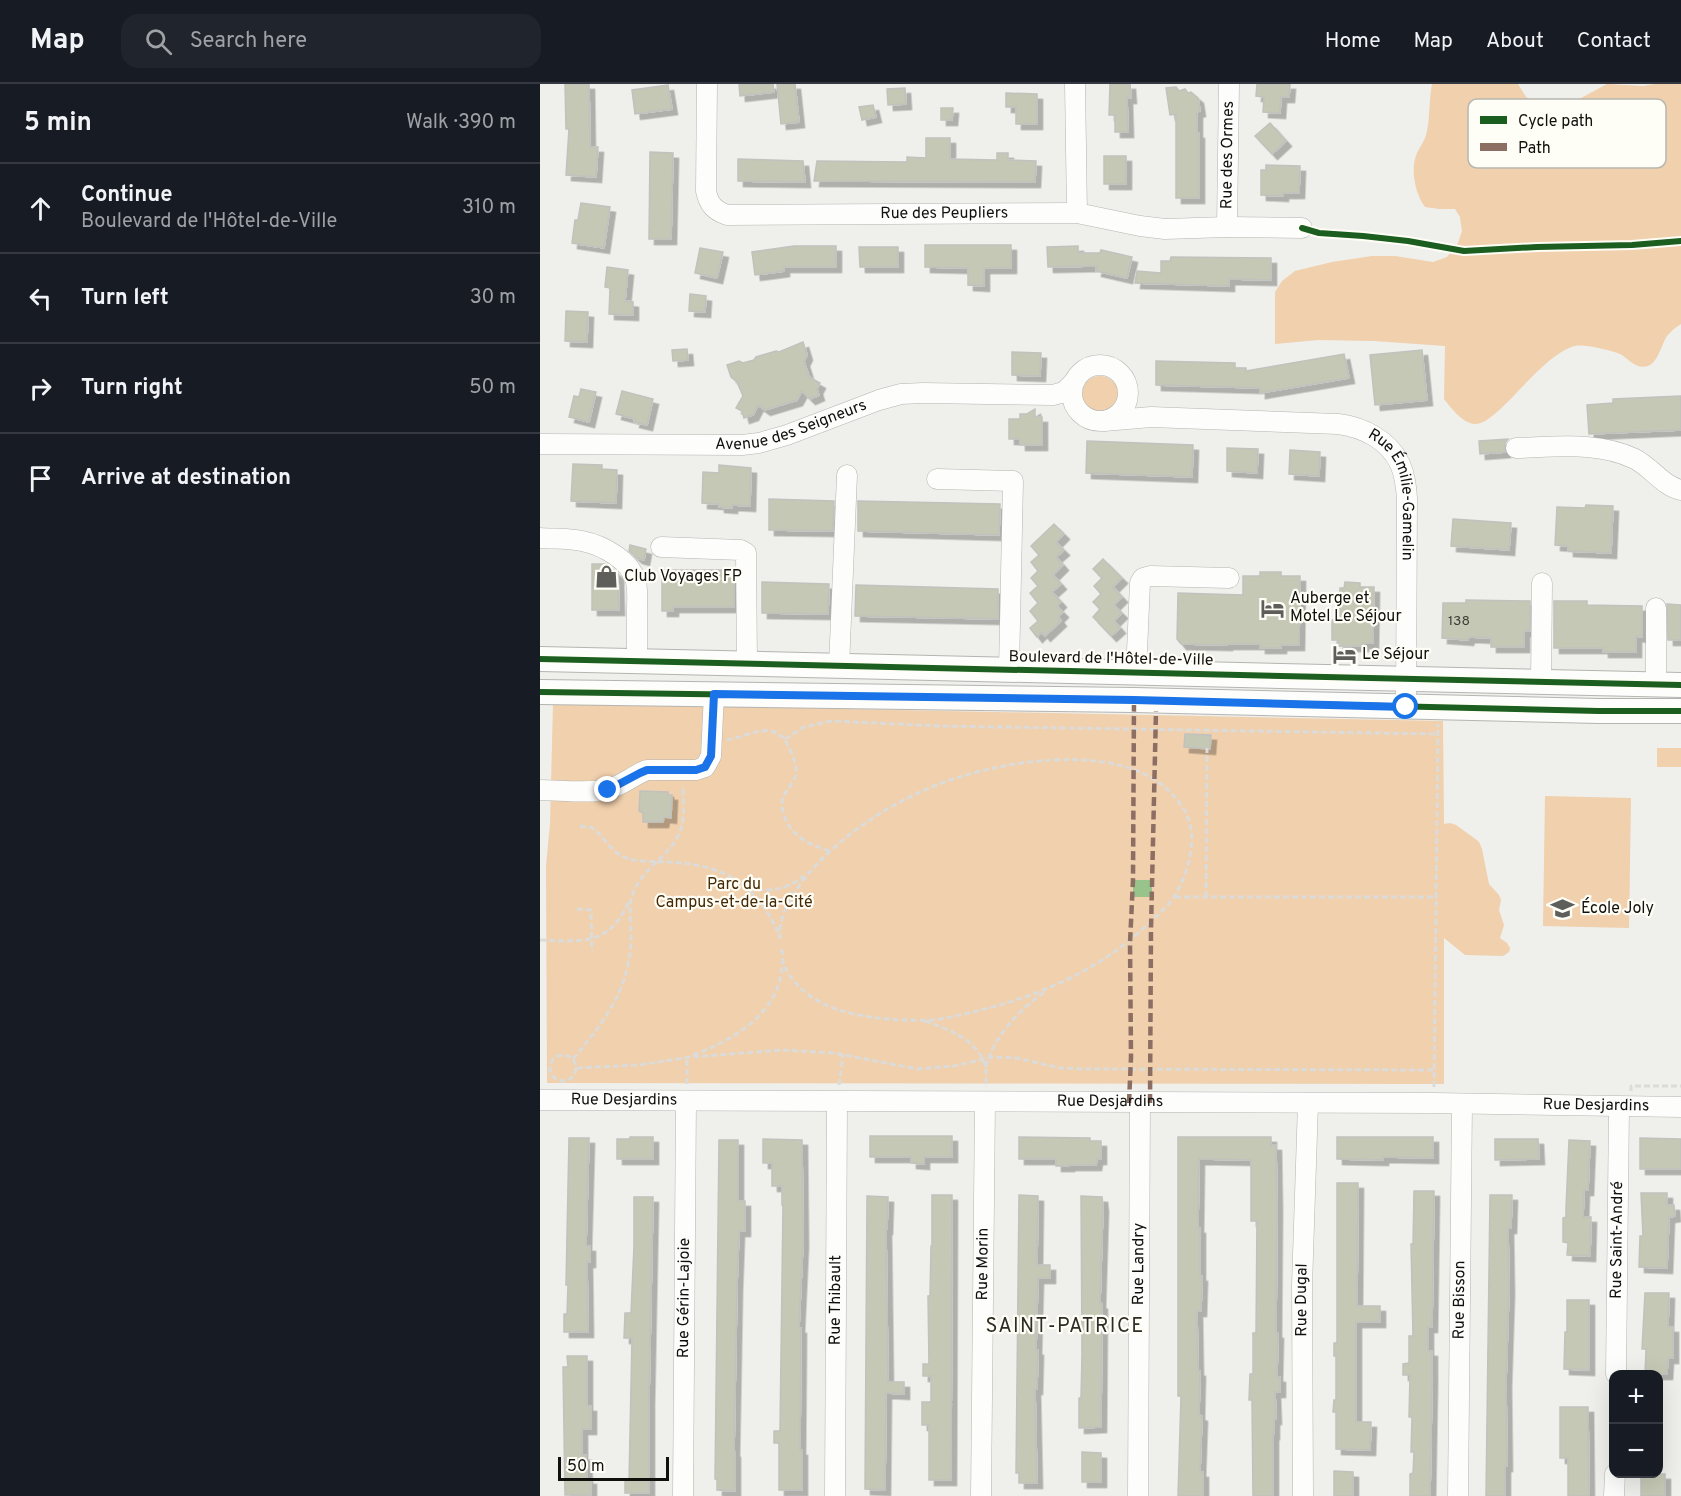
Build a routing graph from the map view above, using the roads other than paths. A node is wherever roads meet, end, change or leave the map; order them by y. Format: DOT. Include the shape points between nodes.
graph roads {
  1 [pos="707,84"];
  2 [pos="1075,84"];
  3 [pos="1228,84"];
  4 [pos="1077,213"];
  5 [pos="1227,227"];
  6 [pos="1302,228"];
  7 [pos="1075,381"];
  8 [pos="1127,387"];
  9 [pos="1039,395"];
  10 [pos="1151,417"];
  11 [pos="1095,419"];
  12 [pos="540,444"];
  13 [pos="1516,448"];
  14 [pos="847,475"];
  15 [pos="937,479"];
  16 [pos="1681,490"];
  17 [pos="540,538"];
  18 [pos="661,548"];
  19 [pos="1229,578"];
  20 [pos="1542,583"];
  21 [pos="1656,608"];
  22 [pos="540,659"];
  23 [pos="637,662"];
  24 [pos="747,664"];
  25 [pos="839,667"];
  26 [pos="1009,670"];
  27 [pos="1136,674"];
  28 [pos="1406,679"];
  29 [pos="1541,682"];
  30 [pos="1656,685"];
  31 [pos="1681,685"];
  32 [pos="540,692"];
  33 [pos="714,694"];
  34 [pos="1406,707"];
  35 [pos="1681,711"];
  36 [pos="540,790"];
  37 [pos="543,1092"];
  38 [pos="686,1101"];
  39 [pos="837,1102"];
  40 [pos="985,1102"];
  41 [pos="1140,1103"];
  42 [pos="1308,1103"];
  43 [pos="1462,1104"];
  44 [pos="1619,1107"];
  45 [pos="1681,1107"];
  46 [pos="1616,1370"];
  47 [pos="1615,1478"];
  48 [pos="683,1496"];
  49 [pos="835,1496"];
  50 [pos="981,1496"];
  51 [pos="1137,1496"];
  52 [pos="1303,1496"];
  53 [pos="1458,1496"];
  54 [pos="1614,1496"];
  1 -- 4 [label="street, Rue des Peupliers" via="706,191 708,201 718,212"];
  2 -- 4 [label="street"];
  3 -- 5 [label="street, Rue des Ormes"];
  4 -- 5 [label="street, Rue des Peupliers" via="1165,229"];
  5 -- 6 [label="street, Rue des Peupliers"];
  7 -- 8 [label="street" via="1083,371 1100,365 1117,372"];
  7 -- 9 [label="street, Avenue des Seigneurs" via="1058,394"];
  7 -- 11 [label="street" via="1071,394 1074,404 1079,412"];
  8 -- 10 [label="street" via="1138,411"];
  8 -- 11 [label="street" via="1120,412 1114,417"];
  9 -- 11 [label="street, Avenue des Seigneurs"];
  9 -- 12 [label="street, Avenue des Seigneurs" via="901,394 787,435 742,445"];
  10 -- 11 [label="street, Rue Émilie-Gamelin"];
  10 -- 28 [label="street, Rue Émilie-Gamelin" via="1344,424 1372,434 1391,450 1400,464 1407,498"];
  13 -- 16 [label="street" via="1601,448 1632,458"];
  14 -- 25 [label="street"];
  15 -- 26 [label="street" via="1013,481"];
  17 -- 23 [label="street" via="585,542 618,558 633,572"];
  18 -- 24 [label="street" via="746,553"];
  19 -- 27 [label="street" via="1143,578"];
  20 -- 29 [label="street"];
  21 -- 30 [label="street"];
  22 -- 23 [label="main road, Boulevard de l'Hôtel-de-Ville"];
  23 -- 24 [label="main road, Boulevard de l'Hôtel-de-Ville"];
  24 -- 25 [label="main road, Boulevard de l'Hôtel-de-Ville"];
  25 -- 26 [label="main road, Boulevard de l'Hôtel-de-Ville"];
  26 -- 27 [label="main road, Boulevard de l'Hôtel-de-Ville"];
  27 -- 28 [label="main road, Boulevard de l'Hôtel-de-Ville"];
  28 -- 29 [label="main road, Boulevard de l'Hôtel-de-Ville"];
  28 -- 34 [label="street, Rue Émilie-Gamelin"];
  29 -- 30 [label="main road, Boulevard de l'Hôtel-de-Ville"];
  30 -- 31 [label="main road, Boulevard de l'Hôtel-de-Ville"];
  32 -- 33 [label="main road"];
  33 -- 34 [label="main road"];
  33 -- 36 [label="street" via="711,756 705,767 647,770 608,790"];
  34 -- 35 [label="main road"];
  37 -- 38 [label="street, Rue Desjardins"];
  38 -- 39 [label="street, Rue Desjardins"];
  38 -- 48 [label="street, Rue Gérin-Lajoie"];
  39 -- 40 [label="street, Rue Desjardins"];
  39 -- 49 [label="street, Rue Thibault"];
  40 -- 41 [label="street, Rue Desjardins"];
  40 -- 50 [label="street, Rue Morin"];
  41 -- 42 [label="street, Rue Desjardins"];
  41 -- 51 [label="street, Rue Landry"];
  42 -- 43 [label="street, Rue Desjardins"];
  42 -- 52 [label="street, Rue Dugal" via="1302,1286"];
  43 -- 44 [label="street, Rue Desjardins"];
  43 -- 53 [label="street, Rue Bisson"];
  44 -- 45 [label="street, Rue Desjardins"];
  44 -- 46 [label="street, Rue Saint-André"];
  47 -- 54 [label="street"];
}
